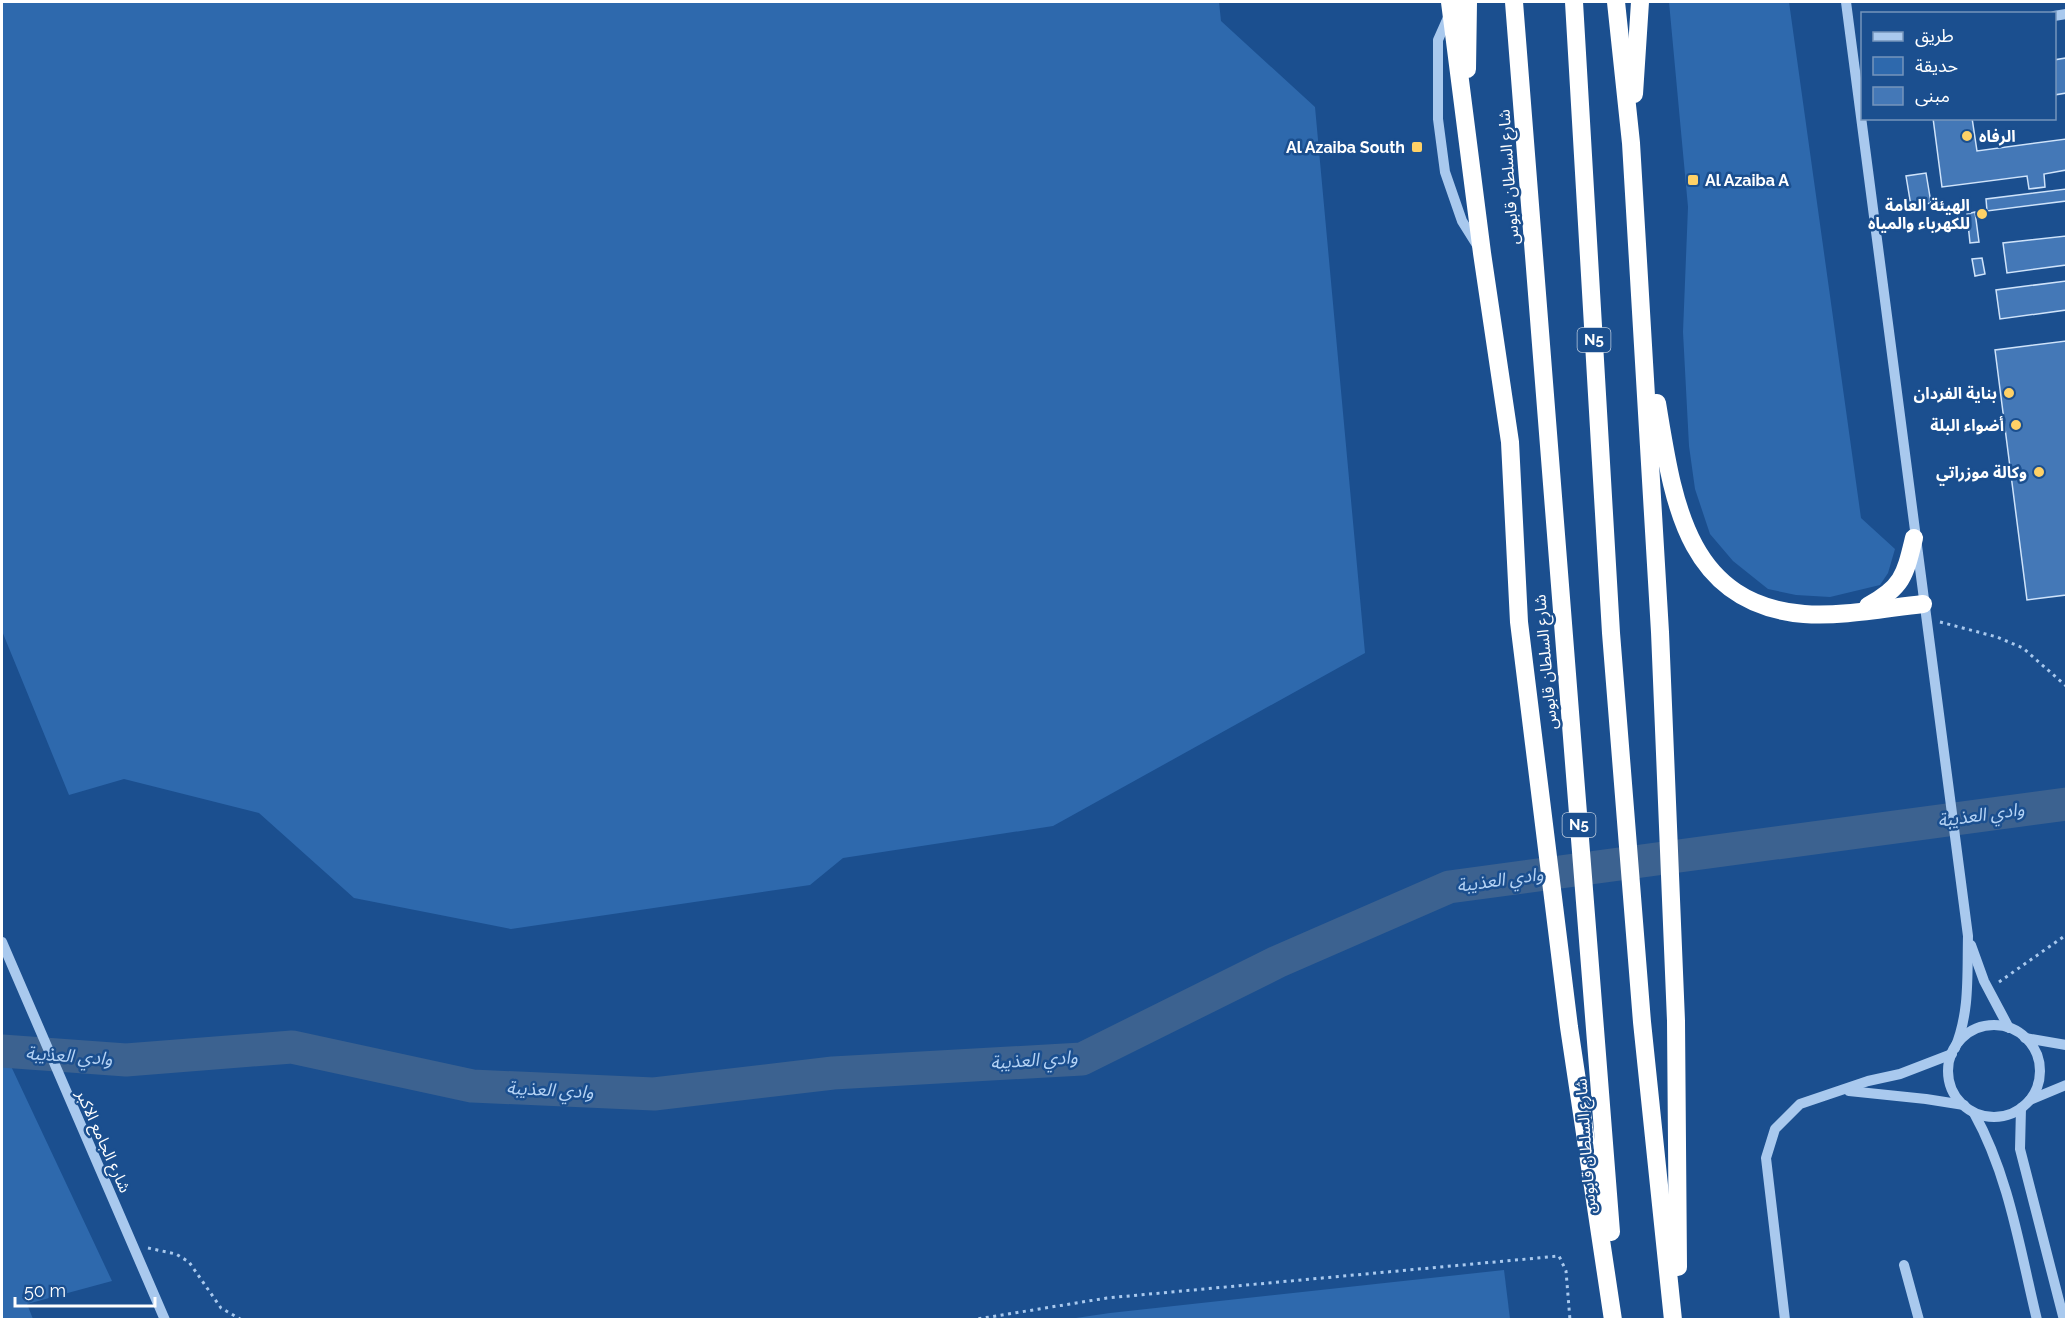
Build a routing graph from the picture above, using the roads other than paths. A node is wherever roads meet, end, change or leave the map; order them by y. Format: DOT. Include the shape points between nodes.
graph roads {
  1 [pos="1514,2"];
  2 [pos="1574,2"];
  3 [pos="1616,2"];
  4 [pos="1640,2"];
  5 [pos="1846,2"];
  6 [pos="1456,4"];
  7 [pos="1858,42"];
  8 [pos="1861,69"];
  9 [pos="1867,120"];
  10 [pos="1631,143"];
  11 [pos="1482,253"];
  12 [pos="1641,309"];
  13 [pos="1914,538"];
  14 [pos="1860,610"];
  15 [pos="1924,612"];
  16 [pos="1968,936"];
  17 [pos="2,942"];
  18 [pos="2008,1028"];
  19 [pos="2025,1038"];
  20 [pos="2067,1045"];
  21 [pos="1954,1051"];
  22 [pos="2067,1085"];
  23 [pos="1842,1091"];
  24 [pos="2030,1100"];
  25 [pos="1964,1105"];
  26 [pos="2021,1108"];
  27 [pos="1974,1113"];
  28 [pos="1904,1265"];
  29 [pos="165,1320"];
  30 [pos="1615,1320"];
  31 [pos="1673,1320"];
  32 [pos="1678,1320"];
  33 [pos="1785,1320"];
  34 [pos="1919,1320"];
  35 [pos="2037,1320"];
  36 [pos="2064,1320"];
  1 -- 30 [label="highway, شارع السلطان قابوس / N5" via="1596,1023"];
  2 -- 31 [label="highway, N5" via="1611,633 1642,1022"];
  3 -- 10 [label="highway"];
  4 -- 10 [label="highway"];
  5 -- 7 [label="street"];
  6 -- 11 [label="highway"];
  6 -- 11 [label="street" via="1438,40 1438,119 1445,172 1462,221"];
  7 -- 8 [label="street"];
  9 -- 13 [label="street"];
  10 -- 12 [label="highway"];
  11 -- 30 [label="highway" via="1510,442 1519,622 1569,1027"];
  12 -- 14 [label="highway" via="1671,487 1683,527 1698,555 1718,579 1748,600 1805,614"];
  12 -- 32 [label="highway" via="1660,632 1676,1021"];
  13 -- 14 [label="highway" via="1906,570 1891,594"];
  13 -- 15 [label="street"];
  14 -- 15 [label="highway"];
  15 -- 16 [label="street"];
  16 -- 18 [label="street"];
  16 -- 21 [label="street" via="1967,1003 1963,1030"];
  17 -- 29 [label="street, شارع الجامع الاكبر"];
  18 -- 19 [label="street"];
  18 -- 21 [label="street" via="1972,1031"];
  19 -- 20 [label="street"];
  19 -- 24 [label="street" via="2039,1065 2037,1089"];
  21 -- 23 [label="street" via="1900,1074"];
  21 -- 25 [label="street" via="1948,1072 1950,1084"];
  22 -- 24 [label="street"];
  23 -- 25 [label="street"];
  23 -- 33 [label="street" via="1800,1104 1775,1129 1766,1158"];
  24 -- 26 [label="street"];
  25 -- 27 [label="street"];
  26 -- 27 [label="street" via="1998,1117"];
  26 -- 36 [label="street" via="2020,1149"];
  27 -- 35 [label="street" via="1995,1153 2004,1182"];
  28 -- 34 [label="street"];
}
